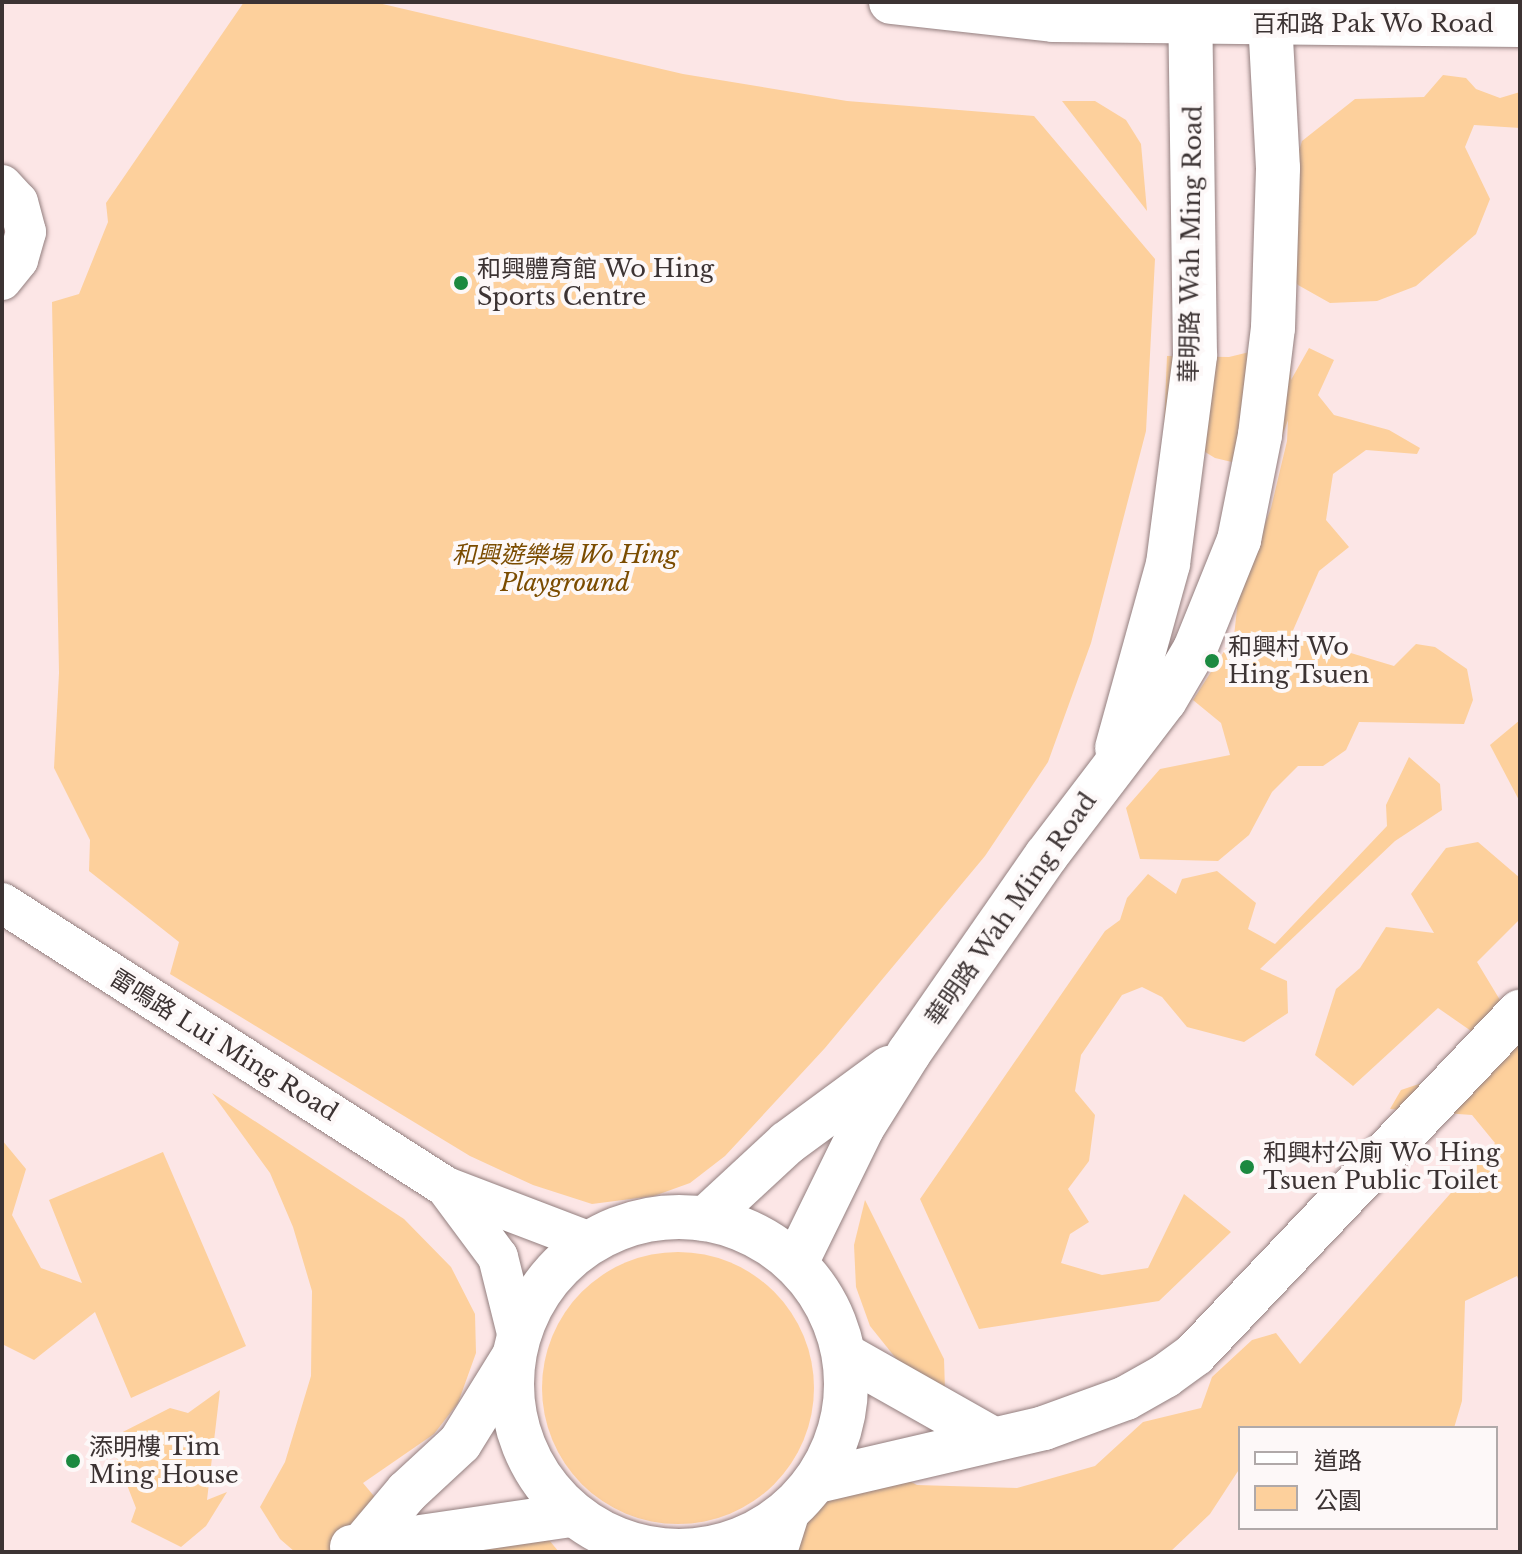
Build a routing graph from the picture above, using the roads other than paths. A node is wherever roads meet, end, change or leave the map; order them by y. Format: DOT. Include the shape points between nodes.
graph roads {
  1 [pos="891,2"];
  2 [pos="1190,12"];
  3 [pos="1269,13"];
  4 [pos="1520,25"];
  5 [pos="2,185"];
  6 [pos="2,280"];
  7 [pos="1112,766"];
  8 [pos="2,903"];
  9 [pos="1520,1012"];
  10 [pos="909,1053"];
  11 [pos="446,1187"];
  12 [pos="705,1219"];
  13 [pos="590,1242"];
  14 [pos="796,1263"];
  15 [pos="515,1348"];
  16 [pos="846,1356"];
  17 [pos="993,1439"];
  18 [pos="804,1496"];
  19 [pos="571,1515"];
  20 [pos="352,1548"];
  21 [pos="637,1550"];
  22 [pos="777,1552"];
  1 -- 2 [label="street, 百和路 Pak Wo Road" via="1053,20"];
  2 -- 3 [label="street, 百和路 Pak Wo Road"];
  2 -- 7 [label="street, 華明路 Wah Ming Road" via="1195,355 1168,564"];
  3 -- 4 [label="street, 百和路 Pak Wo Road"];
  3 -- 7 [label="street, 華明路 Wah Ming Road" via="1278,168 1273,328 1260,435 1239,540 1195,649 1165,700"];
  5 -- 6 [label="street" via="18,202 26,232 18,260"];
  7 -- 10 [label="street, 華明路 Wah Ming Road"];
  8 -- 11 [label="street, 雷鳴路 Lui Ming Road"];
  9 -- 17 [label="street" via="1195,1354 1126,1398 1044,1428"];
  10 -- 12 [label="street, 華明路 Wah Ming Road" via="787,1143"];
  10 -- 14 [label="street, 華明路 Wah Ming Road" via="862,1128"];
  11 -- 13 [label="street, 雷鳴路 Lui Ming Road"];
  11 -- 15 [label="street, 雷鳴路 Lui Ming Road" via="498,1257"];
  12 -- 13 [label="street" via="659,1218"];
  12 -- 14 [label="street" via="754,1234"];
  13 -- 15 [label="street" via="548,1279"];
  14 -- 16 [label="street" via="819,1290"];
  15 -- 19 [label="street" via="516,1428 535,1470"];
  15 -- 20 [label="street" via="460,1443"];
  16 -- 17 [label="street"];
  16 -- 18 [label="street" via="847,1409 831,1459"];
  17 -- 18 [label="street"];
  18 -- 21 [label="street" via="753,1535 676,1549"];
  18 -- 22 [label="street"];
  19 -- 20 [label="street"];
  19 -- 21 [label="street"];
}
